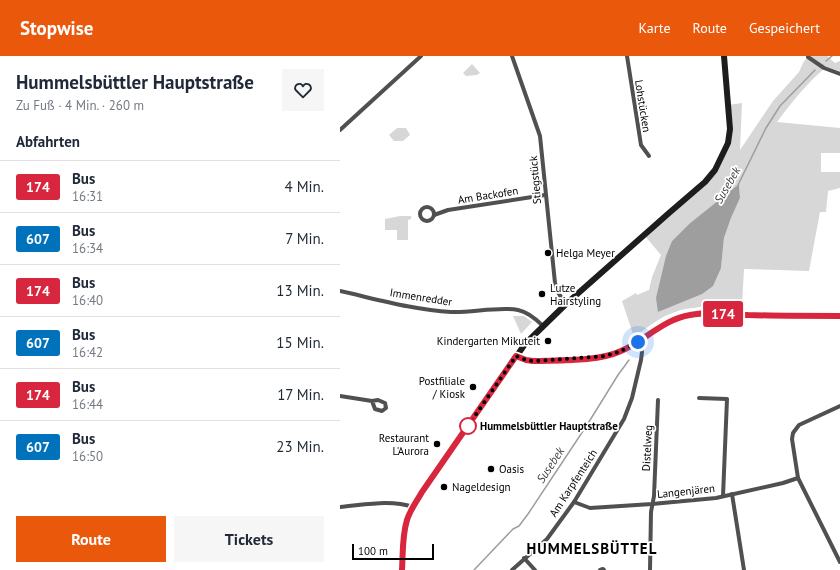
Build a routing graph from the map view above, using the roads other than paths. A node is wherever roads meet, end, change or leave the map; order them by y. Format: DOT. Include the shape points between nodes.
graph roads {
  1 [pos="421,56"];
  2 [pos="512,56"];
  3 [pos="627,56"];
  4 [pos="724,56"];
  5 [pos="808,57"];
  6 [pos="840,74"];
  7 [pos="340,130"];
  8 [pos="649,156"];
  9 [pos="545,195"];
  10 [pos="434,214"];
  11 [pos="340,291"];
  12 [pos="566,304"];
  13 [pos="840,316"];
  14 [pos="543,326"];
  15 [pos="638,342"];
  16 [pos="516,356"];
  17 [pos="340,396"];
  18 [pos="698,398"];
  19 [pos="658,400"];
  20 [pos="372,401"];
  21 [pos="840,406"];
  22 [pos="798,478"];
  23 [pos="732,494"];
  24 [pos="723,496"];
  25 [pos="574,502"];
  26 [pos="652,504"];
  27 [pos="413,506"];
  28 [pos="340,507"];
  29 [pos="524,558"];
  30 [pos="840,562"];
  31 [pos="402,570"];
  32 [pos="512,570"];
  33 [pos="535,570"];
  34 [pos="600,570"];
  35 [pos="604,570"];
  36 [pos="650,570"];
  37 [pos="744,570"];
  1 -- 7 [label="street"];
  2 -- 9 [label="street, Stiegstück" via="540,136"];
  3 -- 8 [label="street, Lohstücken" via="641,146"];
  4 -- 12 [label="main road" via="730,129 728,143 715,170 705,182"];
  5 -- 6 [label="street" via="824,68"];
  9 -- 10 [label="street, Am Backofen"];
  9 -- 12 [label="street, Stiegstück" via="555,283"];
  11 -- 14 [label="street, Immenredder" via="442,311 516,309 526,312"];
  12 -- 14 [label="main road"];
  13 -- 15 [label="street" via="691,314 666,324"];
  14 -- 16 [label="main road"];
  15 -- 16 [label="street" via="613,354 596,357 533,361"];
  15 -- 25 [label="street, Am Karpfenteich" via="642,352 641,360 624,419"];
  16 -- 27 [label="main road"];
  17 -- 20 [label="street"];
  18 -- 24 [label="street" via="727,399"];
  19 -- 26 [label="street, Distelweg"];
  21 -- 22 [label="street" via="796,428 792,439"];
  22 -- 23 [label="street, Langenjären"];
  22 -- 30 [label="street"];
  23 -- 24 [label="street, Langenjären"];
  23 -- 37 [label="street"];
  24 -- 26 [label="street, Langenjären"];
  25 -- 26 [label="street, Langenjären" via="590,508"];
  25 -- 29 [label="street, Am Karpfenteich" via="547,539"];
  26 -- 36 [label="street, Distelweg"];
  27 -- 28 [label="street" via="403,503 374,503"];
  27 -- 31 [label="main road" via="404,534"];
  29 -- 32 [label="street, Am Karpfenteich"];
  29 -- 33 [label="street"];
  34 -- 35 [label="street"];
}
